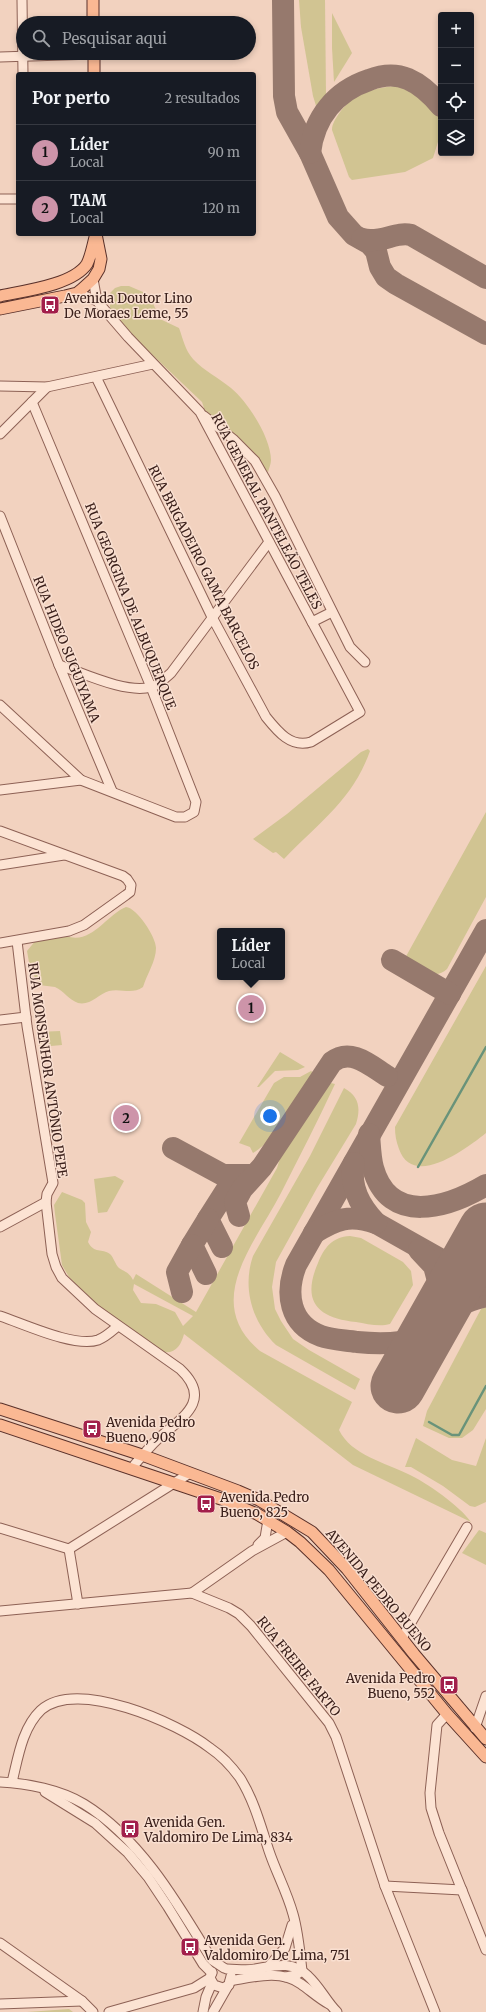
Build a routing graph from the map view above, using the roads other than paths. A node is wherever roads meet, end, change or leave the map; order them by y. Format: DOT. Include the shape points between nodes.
graph roads {
  1 [pos="22,0"];
  2 [pos="93,0"];
  3 [pos="22,16"];
  4 [pos="93,16"];
  5 [pos="0,57"];
  6 [pos="16,57"];
  7 [pos="22,60"];
  8 [pos="94,60"];
  9 [pos="23,72"];
  10 [pos="94,72"];
  11 [pos="0,199"];
  12 [pos="16,199"];
  13 [pos="95,236"];
  14 [pos="96,236"];
  15 [pos="87,264"];
  16 [pos="73,276"];
  17 [pos="93,279"];
  18 [pos="76,293"];
  19 [pos="0,296"];
  20 [pos="97,301"];
  21 [pos="0,309"];
  22 [pos="153,364"];
  23 [pos="96,377"];
  24 [pos="0,386"];
  25 [pos="47,387"];
  26 [pos="32,402"];
  27 [pos="200,412"];
  28 [pos="0,434"];
  29 [pos="0,516"];
  30 [pos="269,542"];
  31 [pos="332,612"];
  32 [pos="212,617"];
  33 [pos="312,622"];
  34 [pos="365,662"];
  35 [pos="59,665"];
  36 [pos="151,687"];
  37 [pos="0,705"];
  38 [pos="360,712"];
  39 [pos="81,780"];
  40 [pos="0,790"];
  41 [pos="112,791"];
  42 [pos="0,831"];
  43 [pos="65,855"];
  44 [pos="0,865"];
  45 [pos="17,941"];
  46 [pos="0,943"];
  47 [pos="26,1017"];
  48 [pos="0,1020"];
  49 [pos="46,1202"];
  50 [pos="0,1227"];
  51 [pos="0,1316"];
  52 [pos="118,1326"];
  53 [pos="0,1409"];
  54 [pos="0,1425"];
  55 [pos="142,1455"];
  56 [pos="130,1469"];
  57 [pos="190,1473"];
  58 [pos="155,1478"];
  59 [pos="173,1484"];
  60 [pos="150,1499"];
  61 [pos="272,1508"];
  62 [pos="268,1520"];
  63 [pos="466,1527"];
  64 [pos="0,1528"];
  65 [pos="287,1532"];
  66 [pos="69,1549"];
  67 [pos="252,1551"];
  68 [pos="192,1593"];
  69 [pos="78,1604"];
  70 [pos="0,1611"];
  71 [pos="402,1638"];
  72 [pos="486,1696"];
  73 [pos="447,1714"];
  74 [pos="475,1728"];
  75 [pos="486,1740"];
  76 [pos="486,1757"];
  77 [pos="0,1782"];
  78 [pos="12,1782"];
  79 [pos="38,1788"];
  80 [pos="385,1886"];
  81 [pos="462,1890"];
  82 [pos="293,1914"];
  83 [pos="484,1940"];
  84 [pos="0,1943"];
  85 [pos="486,1950"];
  86 [pos="269,1966"];
  87 [pos="225,1969"];
  88 [pos="302,1971"];
  89 [pos="286,1977"];
  90 [pos="211,1978"];
  91 [pos="230,1983"];
  92 [pos="82,2001"];
  93 [pos="0,2004"];
  94 [pos="329,2004"];
  95 [pos="93,2012"];
  96 [pos="109,2012"];
  97 [pos="204,2012"];
  98 [pos="213,2012"];
  99 [pos="337,2012"];
  100 [pos="435,2012"];
  1 -- 3 [label="street"];
  2 -- 4 [label="main road"];
  5 -- 6 [label="street"];
  7 -- 9 [label="street"];
  8 -- 10 [label="main road"];
  11 -- 12 [label="street"];
  13 -- 15 [label="main road"];
  14 -- 17 [label="main road" via="101,259"];
  15 -- 16 [label="main road"];
  15 -- 17 [label="main road" via="92,269"];
  16 -- 18 [label="main road" via="72,285"];
  16 -- 19 [label="main road"];
  17 -- 18 [label="main road"];
  17 -- 20 [label="street"];
  18 -- 20 [label="street, RUA GENERAL PANTELEÃO TELES"];
  18 -- 21 [label="main road"];
  20 -- 22 [label="street, RUA GENERAL PANTELEÃO TELES"];
  22 -- 23 [label="street"];
  22 -- 27 [label="street, RUA GENERAL PANTELEÃO TELES"];
  23 -- 25 [label="street"];
  23 -- 32 [label="street, RUA BRIGADEIRO GAMA BARCELOS"];
  24 -- 25 [label="street"];
  25 -- 26 [label="street"];
  26 -- 28 [label="street"];
  26 -- 36 [label="street, RUA GEORGINA DE ALBUQUERQUE"];
  27 -- 30 [label="street, RUA GENERAL PANTELEÃO TELES"];
  27 -- 31 [label="street" via="255,462 275,496"];
  29 -- 35 [label="street, RUA HIDEO SUGUIYAMA"];
  30 -- 32 [label="street"];
  30 -- 33 [label="street, RUA GENERAL PANTELEÃO TELES"];
  31 -- 33 [label="street"];
  31 -- 34 [label="street" via="350,647"];
  32 -- 36 [label="street" via="171,673"];
  32 -- 38 [label="street, RUA BRIGADEIRO GAMA BARCELOS" via="266,717 273,726 297,744 311,742"];
  33 -- 38 [label="street, RUA GENERAL PANTELEÃO TELES"];
  35 -- 36 [label="street" via="123,687"];
  35 -- 41 [label="street, RUA HIDEO SUGUIYAMA"];
  36 -- 41 [label="street, RUA GEORGINA DE ALBUQUERQUE" via="196,802 194,812 185,817 176,817"];
  37 -- 39 [label="street"];
  39 -- 40 [label="street"];
  39 -- 41 [label="street"];
  42 -- 43 [label="street"];
  43 -- 44 [label="street"];
  43 -- 45 [label="street" via="123,876 130,882 130,892 84,925"];
  45 -- 46 [label="street"];
  45 -- 47 [label="street, RUA MONSENHOR ANTÔNIO PEPE"];
  47 -- 48 [label="street"];
  47 -- 49 [label="street, RUA MONSENHOR ANTÔNIO PEPE" via="53,1183"];
  49 -- 50 [label="street"];
  49 -- 52 [label="street, RUA MONSENHOR ANTÔNIO PEPE" via="52,1254 62,1278 95,1309"];
  51 -- 52 [label="street" via="74,1341 98,1340"];
  52 -- 55 [label="street, RUA MONSENHOR ANTÔNIO PEPE" via="180,1369 189,1377 195,1394 190,1412"];
  53 -- 55 [label="main road, AVENIDA PEDRO BUENO"];
  54 -- 56 [label="main road, AVENIDA PEDRO BUENO"];
  55 -- 56 [label="street, RUA MONSENHOR ANTÔNIO PEPE"];
  55 -- 57 [label="main road, AVENIDA PEDRO BUENO"];
  56 -- 58 [label="main road, AVENIDA PEDRO BUENO"];
  57 -- 59 [label="street"];
  57 -- 61 [label="main road, AVENIDA PEDRO BUENO" via="238,1490"];
  58 -- 59 [label="main road, AVENIDA PEDRO BUENO"];
  58 -- 60 [label="street" via="156,1487"];
  59 -- 60 [label="street"];
  59 -- 62 [label="main road, AVENIDA PEDRO BUENO" via="221,1499"];
  60 -- 66 [label="street"];
  61 -- 62 [label="main road"];
  61 -- 71 [label="main road, AVENIDA PEDRO BUENO" via="312,1532 324,1543"];
  62 -- 65 [label="main road, AVENIDA PEDRO BUENO"];
  62 -- 67 [label="street" via="265,1538"];
  63 -- 71 [label="street"];
  64 -- 66 [label="street"];
  65 -- 67 [label="street"];
  65 -- 73 [label="main road, AVENIDA PEDRO BUENO" via="329,1570"];
  66 -- 69 [label="street"];
  67 -- 68 [label="street"];
  68 -- 69 [label="street, RUA FREIRE FARTO"];
  68 -- 80 [label="street, RUA FREIRE FARTO" via="239,1614 329,1723 336,1737"];
  69 -- 70 [label="street, RUA FREIRE FARTO"];
  71 -- 74 [label="main road, AVENIDA PEDRO BUENO"];
  72 -- 74 [label="street"];
  73 -- 76 [label="main road, AVENIDA PEDRO BUENO"];
  73 -- 81 [label="street" via="437,1725 430,1793 431,1808"];
  74 -- 75 [label="main road, AVENIDA PEDRO BUENO"];
  77 -- 78 [label="street"];
  78 -- 79 [label="street"];
  78 -- 82 [label="street" via="26,1732 41,1710 52,1704 79,1699 102,1701 155,1717 211,1748 240,1778 251,1800"];
  79 -- 87 [label="street" via="64,1794 83,1804 119,1831 154,1870 212,1960"];
  79 -- 90 [label="street" via="95,1823 128,1853 156,1889"];
  80 -- 81 [label="street"];
  80 -- 100 [label="street, RUA FREIRE FARTO"];
  81 -- 83 [label="street"];
  82 -- 86 [label="street" via="289,1941"];
  82 -- 88 [label="street"];
  83 -- 85 [label="street"];
  84 -- 92 [label="street"];
  86 -- 87 [label="street" via="251,1970"];
  86 -- 88 [label="street" via="284,1965"];
  87 -- 90 [label="street" via="216,1969"];
  87 -- 91 [label="street" via="231,1976"];
  88 -- 89 [label="street" via="296,1976"];
  88 -- 94 [label="street" via="319,1988"];
  89 -- 91 [label="street" via="267,1975"];
  89 -- 94 [label="street"];
  90 -- 91 [label="street" via="220,1988"];
  90 -- 96 [label="street" via="194,1988"];
  90 -- 97 [label="street"];
  91 -- 98 [label="street"];
  92 -- 93 [label="street"];
  92 -- 95 [label="street"];
  94 -- 99 [label="street"];
}
